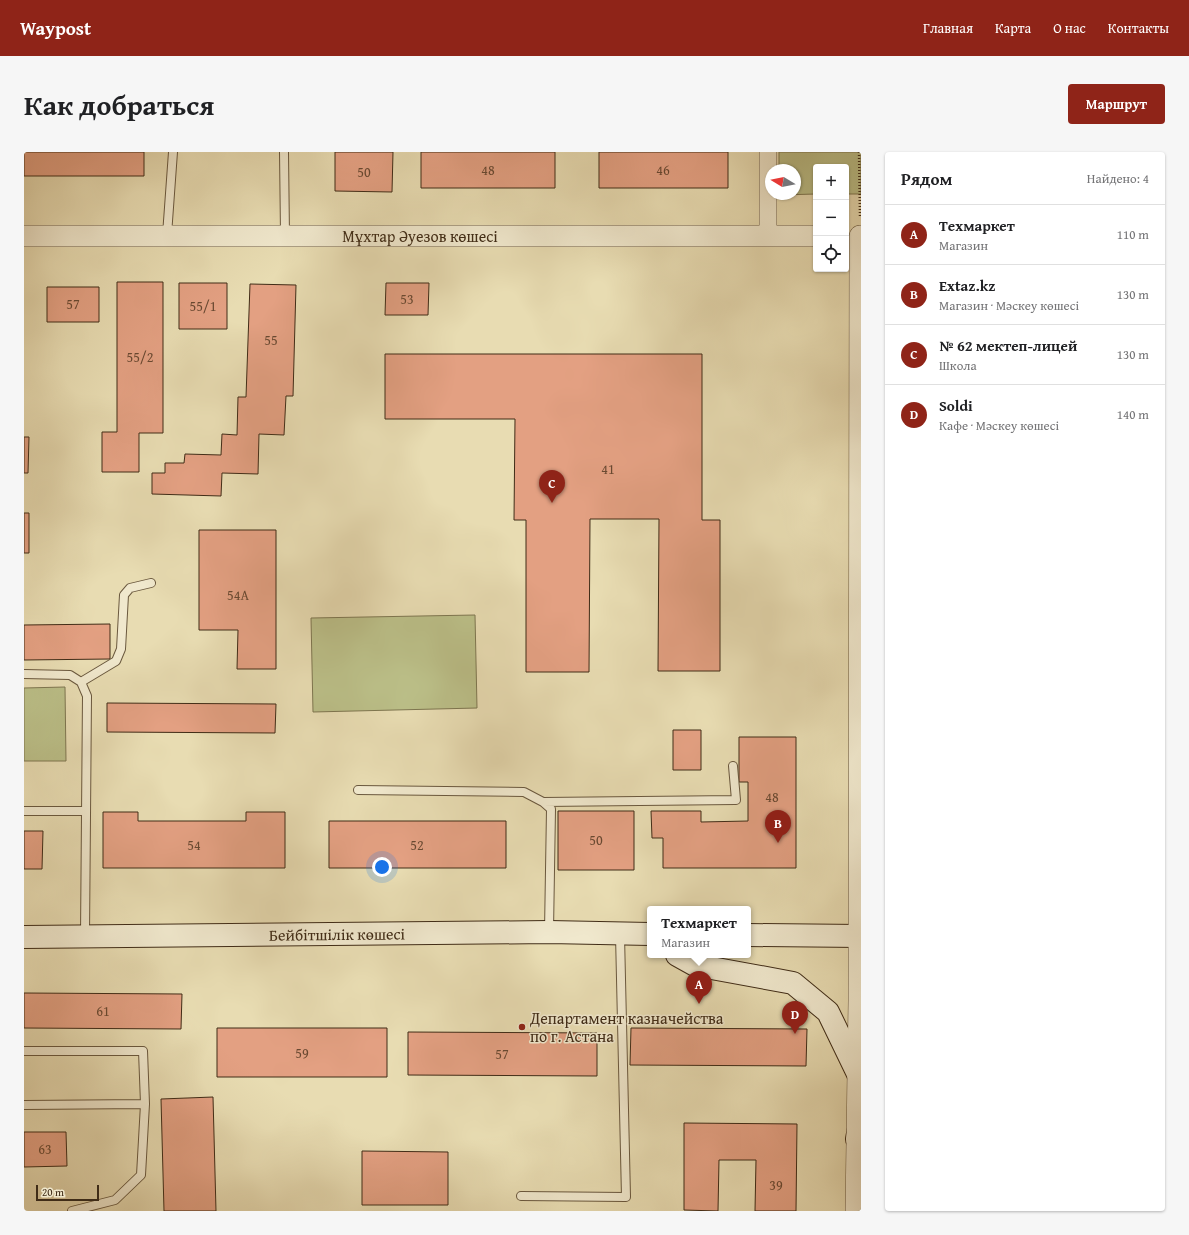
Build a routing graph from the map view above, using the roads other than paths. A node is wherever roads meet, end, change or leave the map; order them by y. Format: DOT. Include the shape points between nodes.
graph roads {
  1 [pos="173,152"];
  2 [pos="284,152"];
  3 [pos="768,152"];
  4 [pos="285,235"];
  5 [pos="768,235"];
  6 [pos="24,236"];
  7 [pos="167,236"];
  8 [pos="813,236"];
  9 [pos="856,236"];
  10 [pos="151,583"];
  11 [pos="24,674"];
  12 [pos="81,682"];
  13 [pos="733,766"];
  14 [pos="358,790"];
  15 [pos="542,802"];
  16 [pos="24,811"];
  17 [pos="86,811"];
  18 [pos="550,932"];
  19 [pos="751,935"];
  20 [pos="640,936"];
  21 [pos="859,936"];
  22 [pos="24,937"];
  23 [pos="84,937"];
  24 [pos="681,958"];
  25 [pos="24,1051"];
  26 [pos="858,1074"];
  27 [pos="145,1104"];
  28 [pos="24,1105"];
  29 [pos="859,1129"];
  30 [pos="858,1179"];
  31 [pos="521,1196"];
  32 [pos="72,1211"];
  33 [pos="856,1211"];
  1 -- 7 [label="lane"];
  2 -- 4 [label="lane"];
  3 -- 5 [label="street"];
  4 -- 5 [label="street, Мұхтар Әуезов көшесі"];
  4 -- 7 [label="street, Мұхтар Әуезов көшесі"];
  5 -- 8 [label="street, Мұхтар Әуезов көшесі"];
  6 -- 7 [label="street, Мұхтар Әуезов көшесі"];
  9 -- 21 [label="street"];
  10 -- 12 [label="lane" via="130,588 124,595 121,649 116,661"];
  11 -- 12 [label="lane" via="70,675"];
  12 -- 17 [label="lane" via="87,696"];
  13 -- 15 [label="lane" via="736,800"];
  14 -- 15 [label="lane" via="524,792"];
  15 -- 18 [label="lane" via="551,809"];
  16 -- 17 [label="lane"];
  17 -- 23 [label="lane"];
  18 -- 20 [label="main road, Бейбітшілік көшесі"];
  18 -- 23 [label="main road, Бейбітшілік көшесі"];
  19 -- 21 [label="main road"];
  20 -- 31 [label="lane" via="626,1197"];
  21 -- 26 [label="street"];
  22 -- 23 [label="main road, Бейбітшілік көшесі"];
  24 -- 26 [label="main road" via="695,966 793,983 828,1012"];
  25 -- 27 [label="lane" via="143,1051"];
  26 -- 29 [label="street"];
  27 -- 28 [label="lane"];
  27 -- 32 [label="lane" via="141,1175 115,1200"];
  29 -- 30 [label="street"];
  30 -- 33 [label="street"];
}
